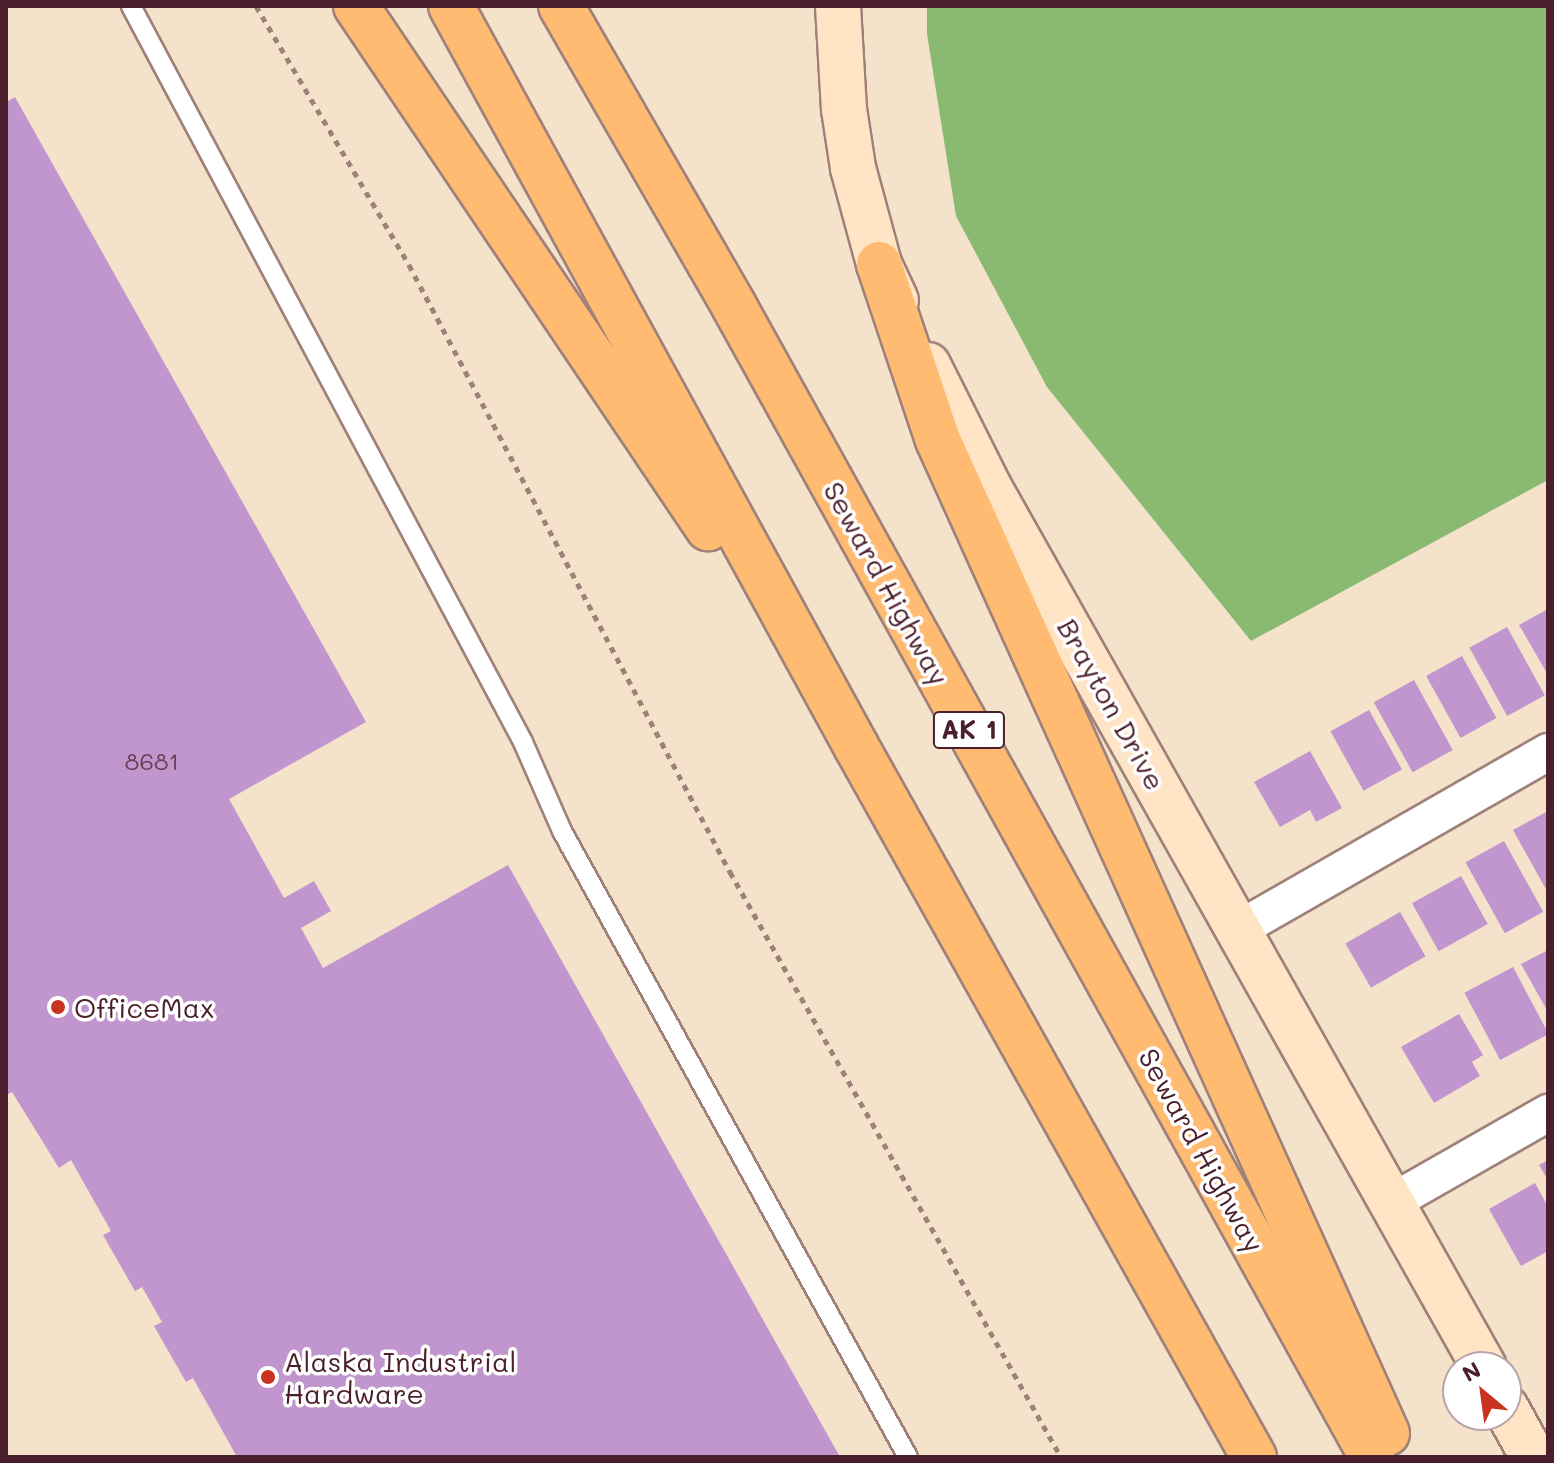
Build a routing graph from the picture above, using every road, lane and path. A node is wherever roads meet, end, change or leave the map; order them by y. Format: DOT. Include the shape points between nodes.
graph roads {
  1 [pos="131,6"];
  2 [pos="256,6"];
  3 [pos="356,6"];
  4 [pos="451,6"];
  5 [pos="561,6"];
  6 [pos="838,6"];
  7 [pos="879,264"];
  8 [pos="856,746"];
  9 [pos="1548,752"];
  10 [pos="1239,929"];
  11 [pos="1548,1113"];
  12 [pos="1392,1202"];
  13 [pos="1475,1351"];
  14 [pos="1519,1431"];
  15 [pos="908,1457"];
  16 [pos="1061,1457"];
  17 [pos="1254,1457"];
  18 [pos="1372,1457"];
  19 [pos="1397,1457"];
  20 [pos="1533,1457"];
  1 -- 15 [label="lane" via="523,742 562,831"];
  2 -- 16 [label="path" via="409,265 730,872"];
  3 -- 8 [label="highway"];
  4 -- 8 [label="highway"];
  5 -- 18 [label="highway, Seward Highway / AK 1" via="742,320"];
  6 -- 7 [label="street, Brayton Drive" via="853,168"];
  7 -- 10 [label="street, Brayton Drive" via="989,487"];
  7 -- 19 [label="highway" via="938,440"];
  8 -- 17 [label="highway"];
  9 -- 10 [label="street"];
  10 -- 12 [label="street, Brayton Drive"];
  11 -- 12 [label="street"];
  12 -- 13 [label="street, Brayton Drive"];
  14 -- 20 [label="street"];
}
